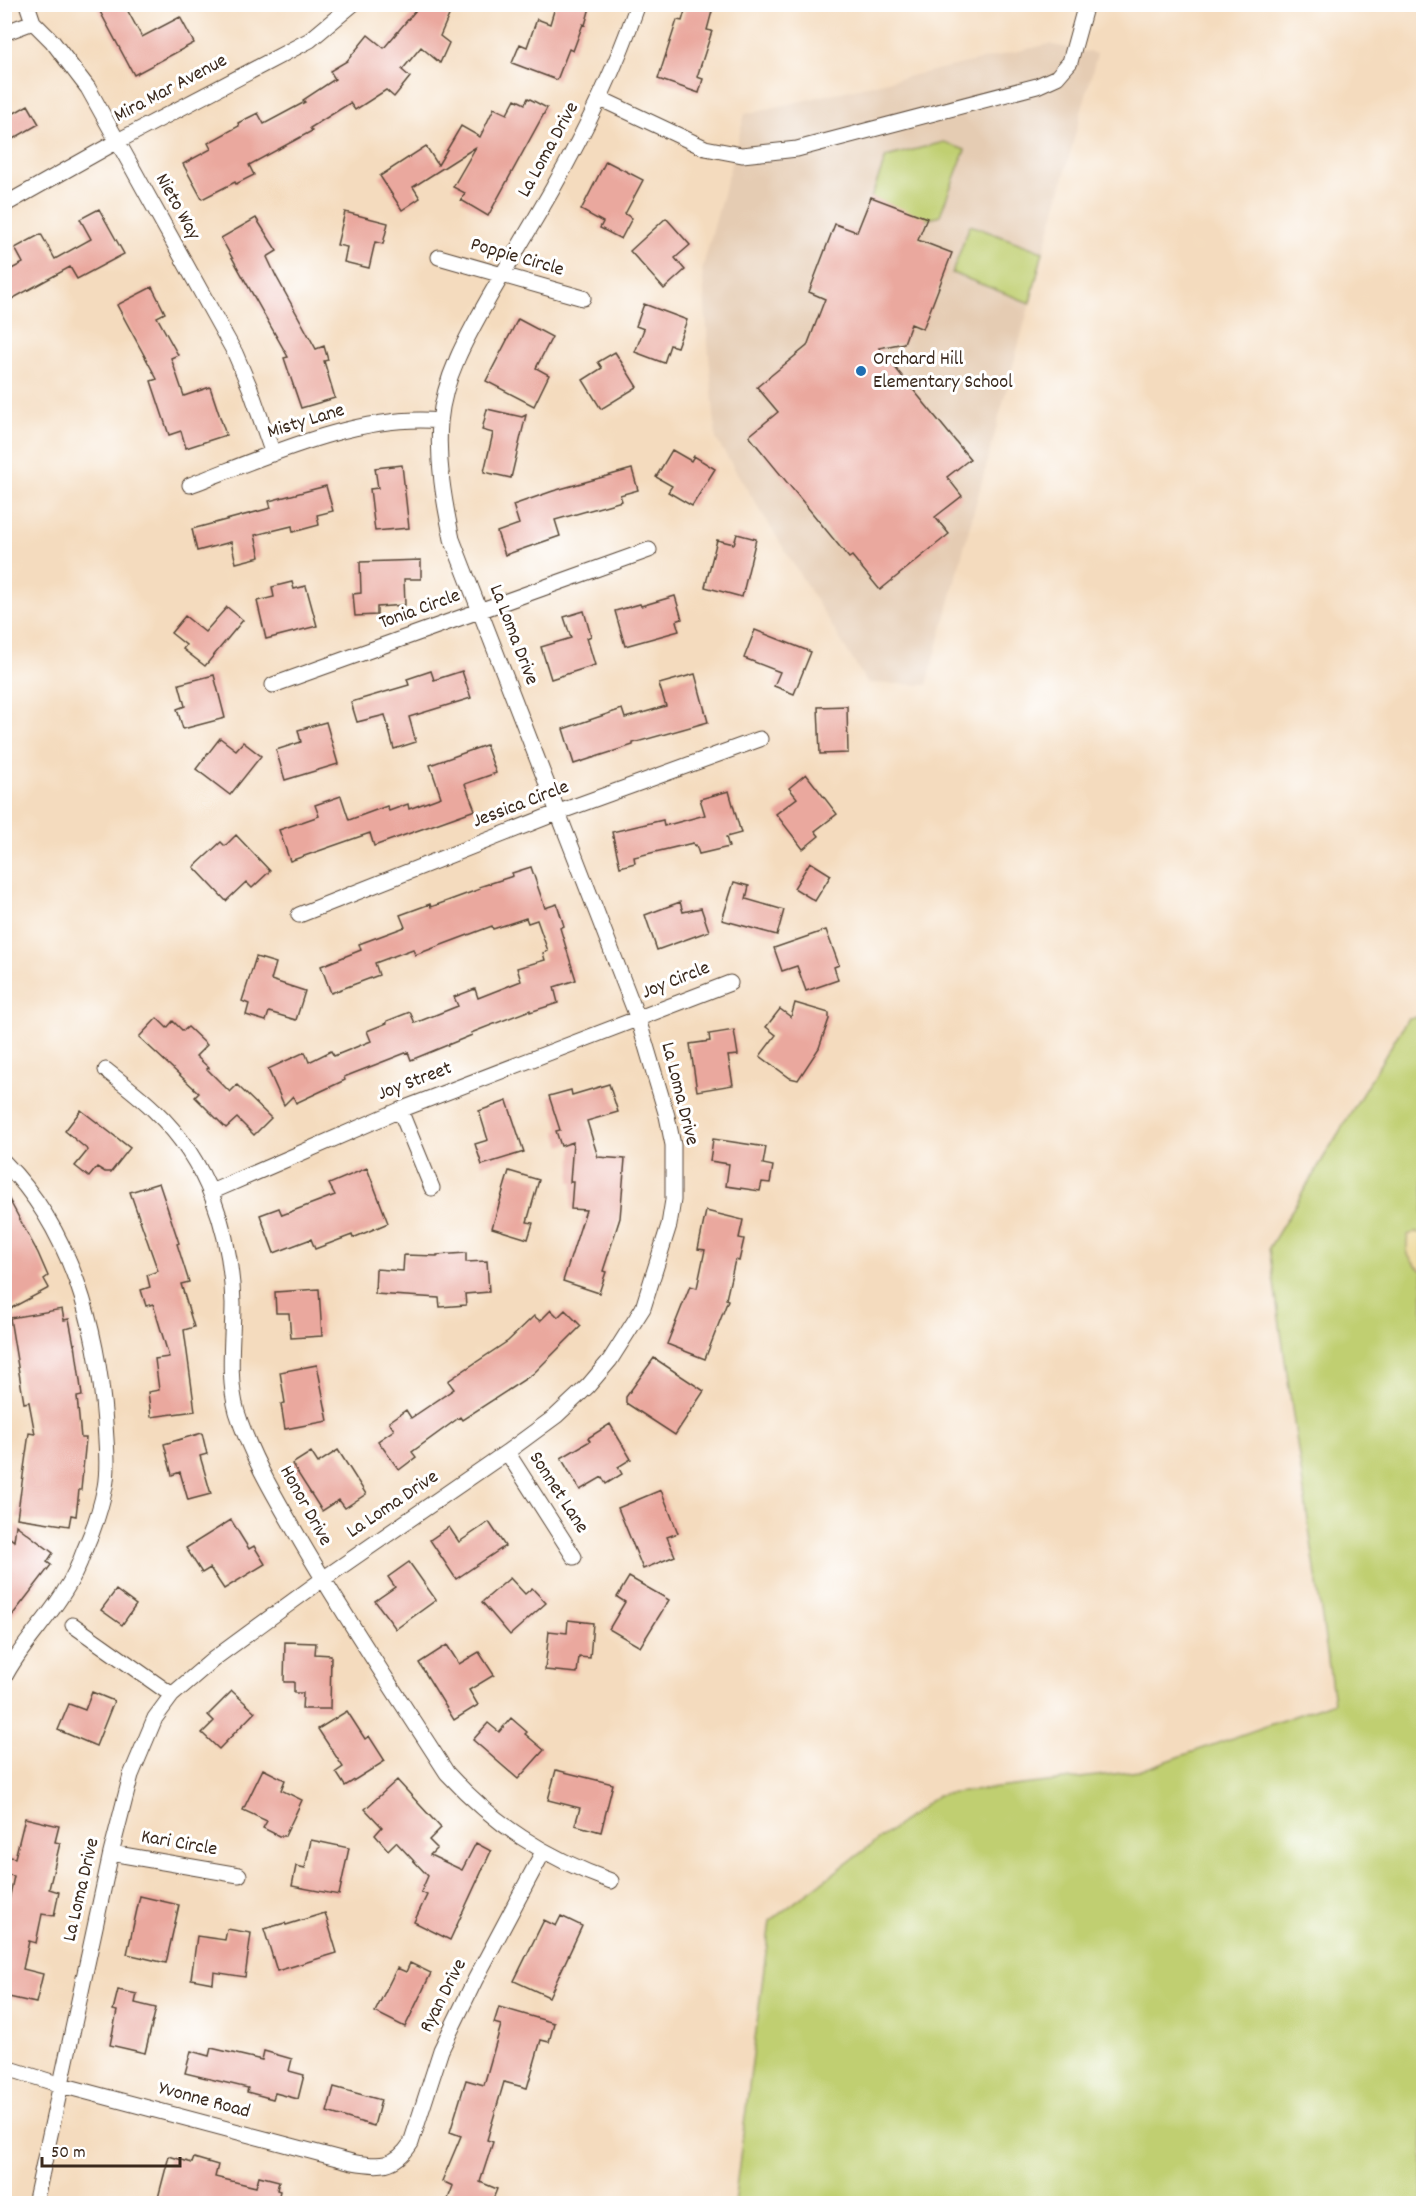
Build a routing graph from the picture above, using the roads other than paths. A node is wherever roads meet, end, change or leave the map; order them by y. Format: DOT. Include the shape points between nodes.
graph roads {
  1 [pos="27,4"];
  2 [pos="352,4"];
  3 [pos="638,4"];
  4 [pos="1086,4"];
  5 [pos="33,22"];
  6 [pos="4,33"];
  7 [pos="601,99"];
  8 [pos="116,142"];
  9 [pos="4,205"];
  10 [pos="439,257"];
  11 [pos="502,276"];
  12 [pos="583,298"];
  13 [pos="440,421"];
  14 [pos="273,454"];
  15 [pos="189,485"];
  16 [pos="649,550"];
  17 [pos="481,610"];
  18 [pos="273,685"];
  19 [pos="760,739"];
  20 [pos="559,812"];
  21 [pos="298,915"];
  22 [pos="730,983"];
  23 [pos="638,1019"];
  24 [pos="106,1070"];
  25 [pos="400,1110"];
  26 [pos="4,1162"];
  27 [pos="432,1188"];
  28 [pos="211,1192"];
  29 [pos="507,1452"];
  30 [pos="574,1557"];
  31 [pos="323,1579"];
  32 [pos="73,1625"];
  33 [pos="4,1678"];
  34 [pos="172,1695"];
  35 [pos="543,1852"];
  36 [pos="111,1853"];
  37 [pos="239,1875"];
  38 [pos="611,1881"];
  39 [pos="4,2067"];
  40 [pos="61,2085"];
  41 [pos="394,2162"];
  42 [pos="35,2204"];
  1 -- 5 [label="street"];
  2 -- 8 [label="street, Mira Mar Avenue" via="310,40"];
  3 -- 7 [label="street, La Loma Drive"];
  4 -- 7 [label="street" via="1070,62 1057,77 1037,86 797,149 742,155 705,148"];
  5 -- 6 [label="street"];
  5 -- 8 [label="street, Nieto Way" via="74,67"];
  7 -- 11 [label="street, La Loma Drive"];
  8 -- 9 [label="street, Mira Mar Avenue"];
  8 -- 14 [label="street, Nieto Way" via="235,353"];
  10 -- 11 [label="street, Poppie Circle"];
  11 -- 12 [label="street, Poppie Circle"];
  11 -- 13 [label="street, La Loma Drive" via="461,350 448,383"];
  13 -- 14 [label="street, Misty Lane" via="415,418 346,430"];
  13 -- 17 [label="street, La Loma Drive" via="440,467 452,539"];
  14 -- 15 [label="street, Misty Lane"];
  16 -- 17 [label="street, Tonia Circle"];
  17 -- 18 [label="street, Tonia Circle"];
  17 -- 20 [label="street, La Loma Drive"];
  19 -- 20 [label="street, Jessica Circle"];
  20 -- 21 [label="street, Jessica Circle"];
  20 -- 23 [label="street, La Loma Drive"];
  22 -- 23 [label="street, Joy Circle"];
  23 -- 25 [label="street, Joy Street"];
  23 -- 29 [label="street, La Loma Drive" via="673,1145 673,1200 661,1256 643,1308 610,1360 556,1416"];
  24 -- 28 [label="street, Honor Drive" via="156,1111 197,1162"];
  25 -- 27 [label="street"];
  25 -- 28 [label="street, Joy Street"];
  26 -- 33 [label="street" via="43,1209 68,1257 86,1308 98,1366 108,1465 100,1508 84,1552 64,1592"];
  28 -- 31 [label="street, Honor Drive" via="227,1244 237,1411 264,1477"];
  29 -- 30 [label="street, Sonnet Lane"];
  29 -- 31 [label="street, La Loma Drive"];
  31 -- 34 [label="street, La Loma Drive" via="215,1658"];
  31 -- 35 [label="street, Honor Drive" via="447,1773 493,1818"];
  32 -- 34 [label="street"];
  34 -- 36 [label="street, La Loma Drive" via="155,1718 131,1775"];
  35 -- 38 [label="street, Honor Drive"];
  35 -- 41 [label="street, Ryan Drive" via="441,2050 411,2143"];
  36 -- 37 [label="street, Kari Circle"];
  36 -- 40 [label="street, La Loma Drive"];
  39 -- 40 [label="street, Yvonne Road"];
  40 -- 41 [label="street, Yvonne Road" via="352,2162"];
  40 -- 42 [label="street, La Loma Drive"];
}
